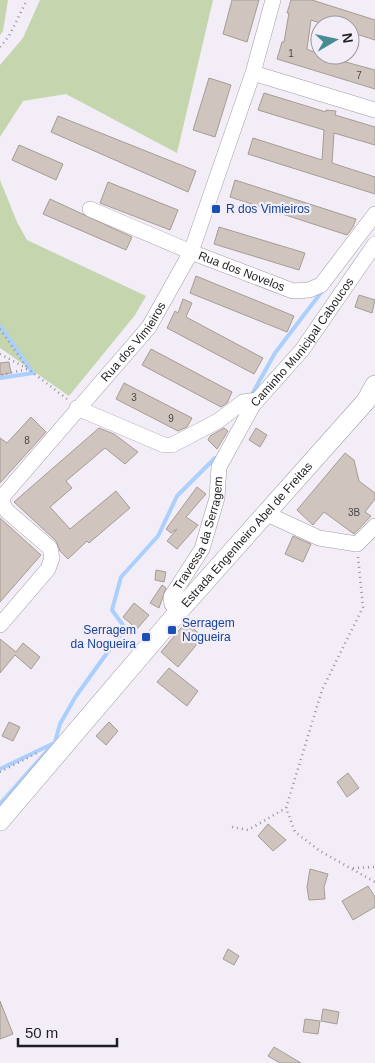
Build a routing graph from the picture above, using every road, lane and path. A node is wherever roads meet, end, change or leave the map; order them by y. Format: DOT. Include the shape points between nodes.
graph roads {
  1 [pos="27,0"];
  2 [pos="273,0"];
  3 [pos="0,47"];
  4 [pos="253,73"];
  5 [pos="375,110"];
  6 [pos="90,209"];
  7 [pos="375,214"];
  8 [pos="375,244"];
  9 [pos="191,252"];
  10 [pos="0,329"];
  11 [pos="0,354"];
  12 [pos="28,369"];
  13 [pos="0,376"];
  14 [pos="375,386"];
  15 [pos="250,401"];
  16 [pos="77,408"];
  17 [pos="267,514"];
  18 [pos="375,526"];
  19 [pos="357,544"];
  20 [pos="179,611"];
  21 [pos="0,624"];
  22 [pos="40,752"];
  23 [pos="0,772"];
  24 [pos="286,808"];
  25 [pos="0,821"];
  26 [pos="232,827"];
  27 [pos="352,868"];
  28 [pos="375,868"];
  29 [pos="375,882"];
  1 -- 3 [label="path"];
  2 -- 4 [label="street, Rua dos Vimieiros"];
  4 -- 5 [label="street"];
  4 -- 9 [label="street, Rua dos Vimieiros"];
  6 -- 9 [label="street, Rua dos Novelos"];
  7 -- 9 [label="street, Rua dos Novelos" via="321,285 309,290 294,291"];
  8 -- 15 [label="street, Caminho Municipal Caboucos" via="302,350"];
  9 -- 16 [label="street, Rua dos Vimieiros" via="149,327"];
  10 -- 12 [label="path"];
  11 -- 12 [label="path"];
  12 -- 13 [label="path"];
  12 -- 16 [label="path"];
  14 -- 17 [label="main road, Estrada Engenheiro Abel de Freitas" via="366,401"];
  15 -- 16 [label="street, Caminho Municipal Caboucos" via="184,442 172,445 164,445"];
  15 -- 20 [label="street, Travessa da Serragem" via="219,467 217,498 202,549 171,597 172,604"];
  16 -- 21 [label="street, Rua dos Vimieiros" via="3,496 2,503 7,511 50,548 52,558 48,569"];
  17 -- 19 [label="street" via="319,538"];
  17 -- 20 [label="main road, Estrada Engenheiro Abel de Freitas"];
  18 -- 19 [label="street"];
  19 -- 24 [label="path" via="363,607 322,690"];
  20 -- 25 [label="main road, Estrada Engenheiro Abel de Freitas"];
  22 -- 23 [label="path"];
  24 -- 26 [label="path" via="248,830"];
  24 -- 27 [label="path" via="295,832 320,851"];
  27 -- 28 [label="path"];
  27 -- 29 [label="path"];
}
